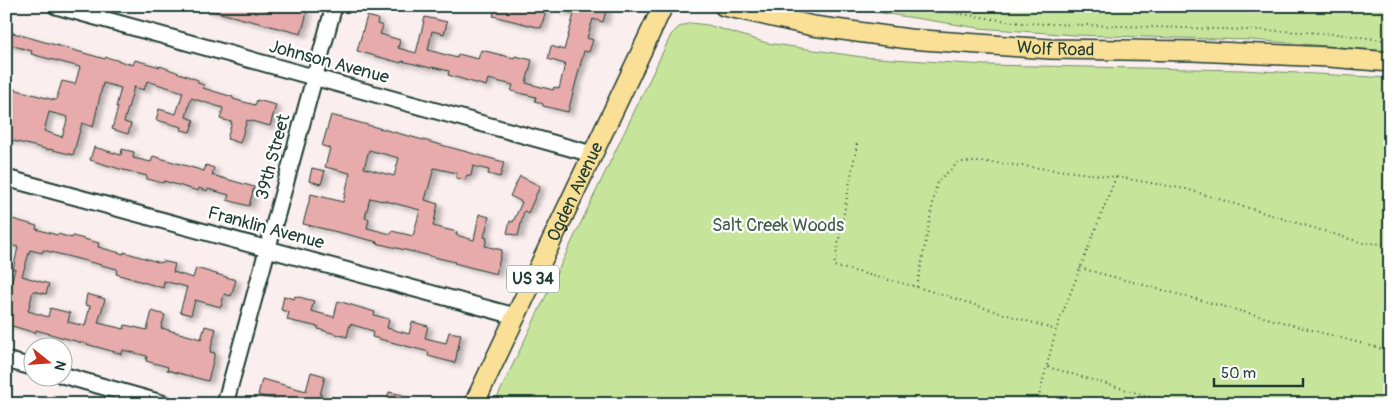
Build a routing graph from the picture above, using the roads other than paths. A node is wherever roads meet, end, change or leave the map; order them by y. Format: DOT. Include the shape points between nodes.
graph roads {
  1 [pos="56,6"];
  2 [pos="334,6"];
  3 [pos="663,6"];
  4 [pos="724,6"];
  5 [pos="1390,62"];
  6 [pos="314,77"];
  7 [pos="592,154"];
  8 [pos="6,178"];
  9 [pos="268,248"];
  10 [pos="515,316"];
  11 [pos="6,360"];
  12 [pos="22,364"];
  13 [pos="72,379"];
  14 [pos="165,404"];
  15 [pos="225,404"];
  16 [pos="474,404"];
  1 -- 6 [label="street, Johnson Avenue"];
  2 -- 6 [label="street, 39th Street"];
  3 -- 7 [label="main road, Ogden Avenue / US 34"];
  4 -- 5 [label="main road, Wolf Road" via="813,26 909,39"];
  6 -- 7 [label="street, Johnson Avenue"];
  6 -- 9 [label="street, 39th Street"];
  7 -- 10 [label="main road, Ogden Avenue / US 34"];
  8 -- 9 [label="street, Franklin Avenue"];
  9 -- 10 [label="street, Franklin Avenue"];
  9 -- 15 [label="street, 39th Street"];
  10 -- 16 [label="main road, Ogden Avenue / US 34"];
  11 -- 12 [label="street"];
  13 -- 14 [label="street"];
}
